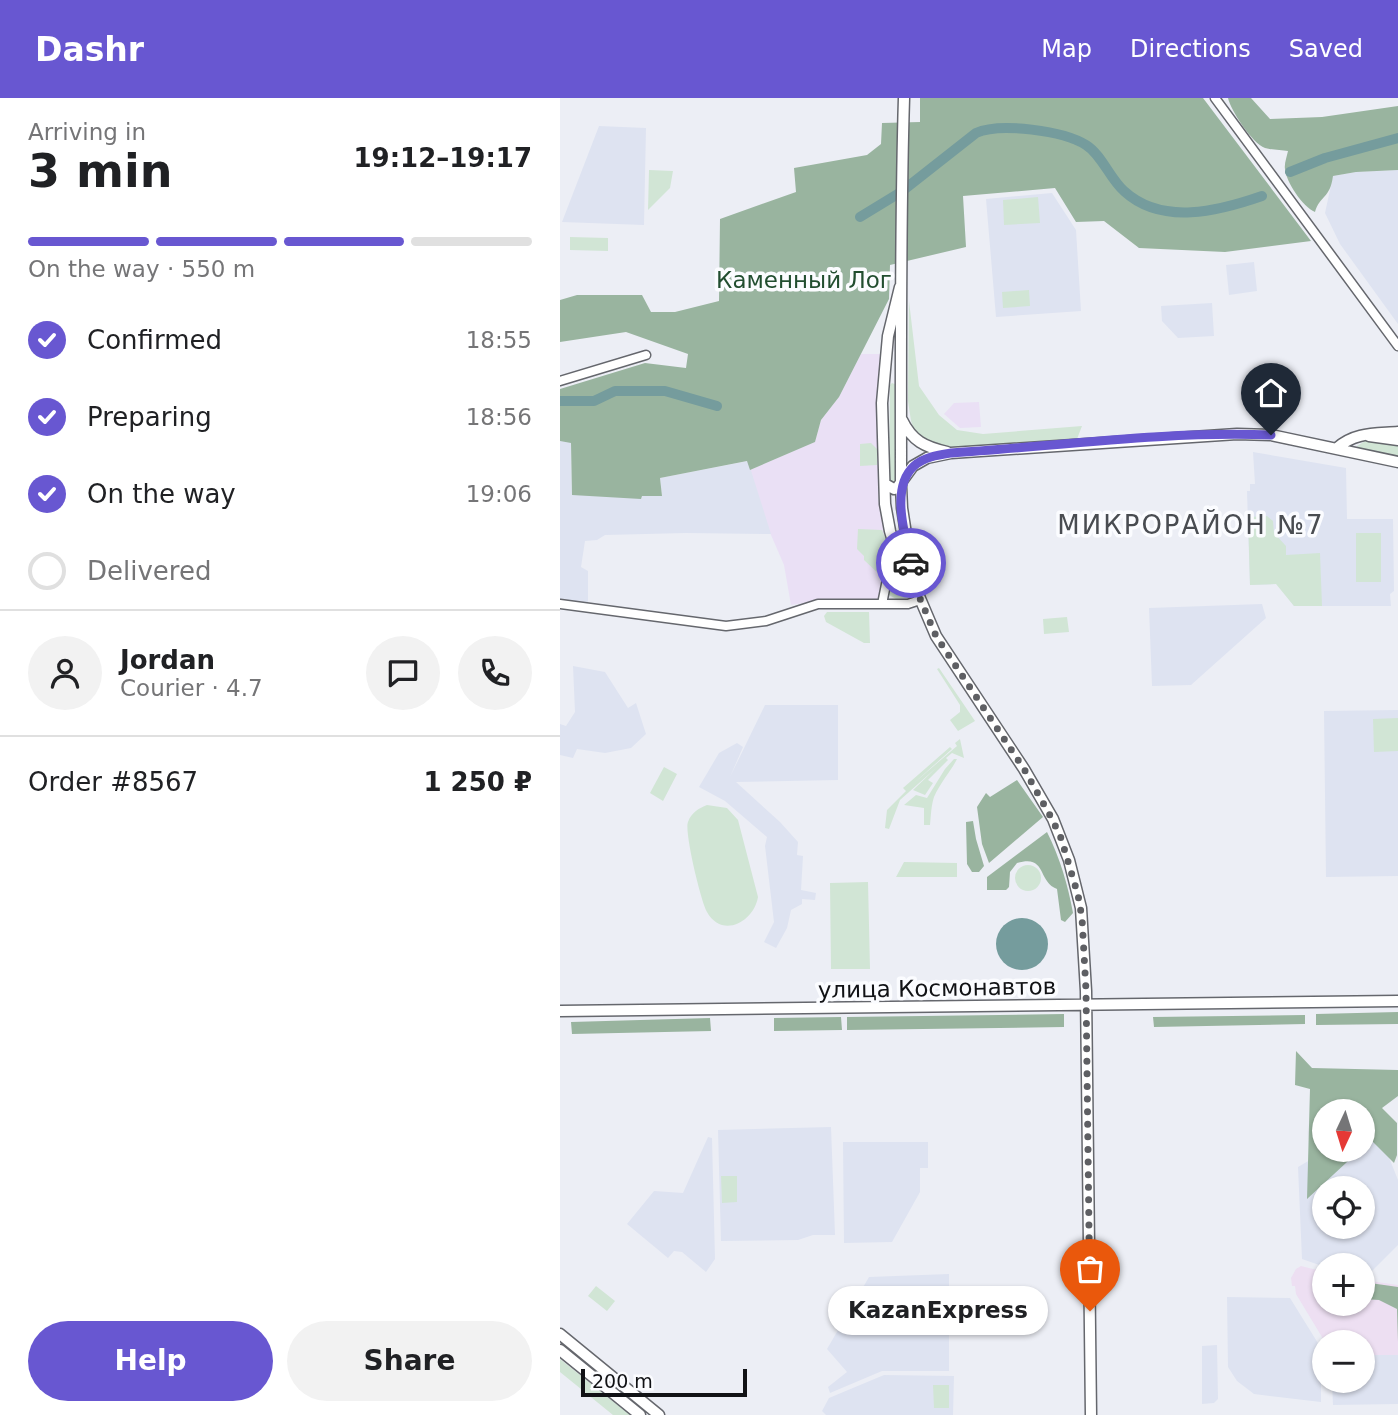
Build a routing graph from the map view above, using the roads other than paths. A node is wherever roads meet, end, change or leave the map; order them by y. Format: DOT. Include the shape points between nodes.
graph roads {
  1 [pos="904,98"];
  2 [pos="1215,98"];
  3 [pos="900,284"];
  4 [pos="1398,346"];
  5 [pos="646,355"];
  6 [pos="885,357"];
  7 [pos="901,376"];
  8 [pos="560,381"];
  9 [pos="883,384"];
  10 [pos="901,416"];
  11 [pos="1397,434"];
  12 [pos="1337,448"];
  13 [pos="951,453"];
  14 [pos="1398,461"];
  15 [pos="885,484"];
  16 [pos="901,486"];
  17 [pos="894,545"];
  18 [pos="913,582"];
  19 [pos="884,593"];
  20 [pos="920,600"];
  21 [pos="560,604"];
  22 [pos="882,604"];
  23 [pos="895,604"];
  24 [pos="1398,1001"];
  25 [pos="1086,1006"];
  26 [pos="560,1011"];
  27 [pos="560,1334"];
  28 [pos="560,1350"];
  29 [pos="640,1415"];
  30 [pos="659,1415"];
  31 [pos="1091,1415"];
  1 -- 3 [label="main road"];
  2 -- 4 [label="street"];
  3 -- 6 [label="main road"];
  3 -- 7 [label="main road"];
  5 -- 8 [label="street"];
  6 -- 7 [label="main road" via="895,363"];
  6 -- 9 [label="main road"];
  7 -- 9 [label="main road"];
  7 -- 10 [label="main road"];
  9 -- 15 [label="main road"];
  10 -- 13 [label="main road" via="921,444"];
  10 -- 16 [label="main road"];
  11 -- 12 [label="main road" via="1359,436"];
  12 -- 13 [label="main road" via="1237,433"];
  12 -- 14 [label="main road"];
  13 -- 16 [label="main road" via="913,466"];
  15 -- 16 [label="main road" via="894,489"];
  15 -- 17 [label="main road"];
  16 -- 18 [label="main road"];
  17 -- 18 [label="main road"];
  17 -- 19 [label="street"];
  18 -- 20 [label="main road"];
  19 -- 22 [label="street"];
  19 -- 23 [label="street" via="886,600"];
  20 -- 23 [label="street"];
  20 -- 25 [label="main road" via="949,659 1037,790 1061,838 1082,918"];
  21 -- 22 [label="street" via="726,626 766,621 818,604"];
  22 -- 23 [label="street"];
  24 -- 25 [label="main road, улица Космонавтов"];
  25 -- 26 [label="main road, улица Космонавтов"];
  25 -- 31 [label="main road"];
  27 -- 30 [label="main road"];
  28 -- 29 [label="main road"];
}
